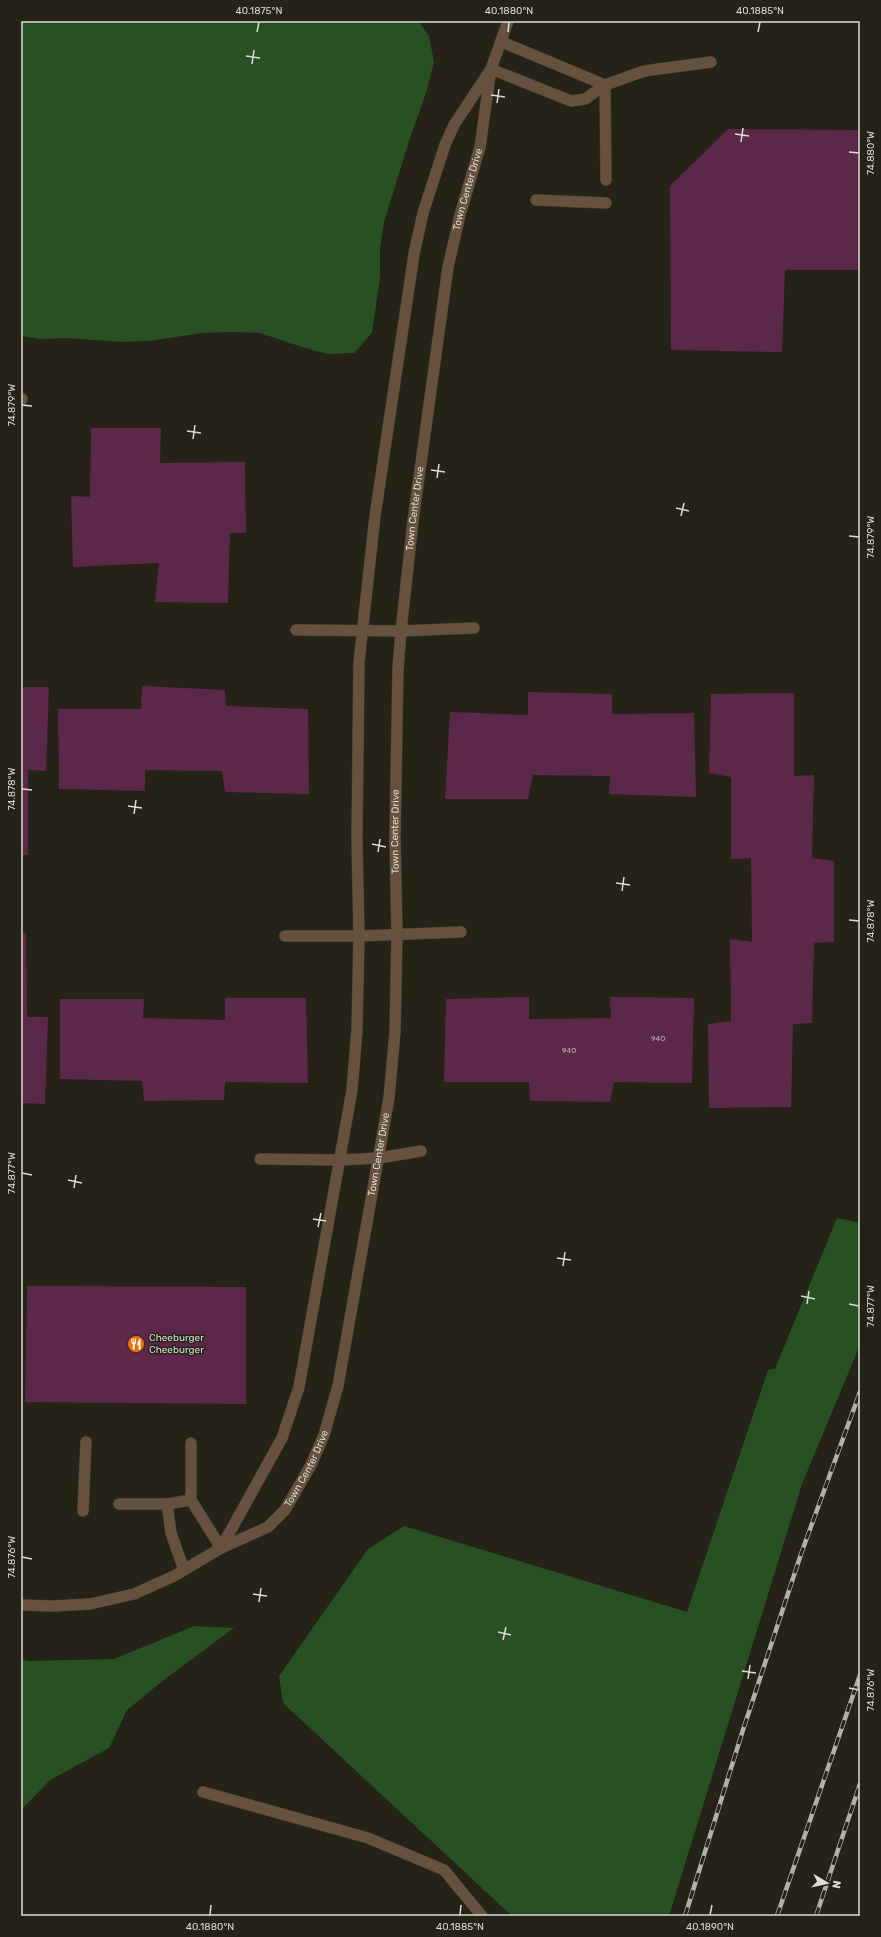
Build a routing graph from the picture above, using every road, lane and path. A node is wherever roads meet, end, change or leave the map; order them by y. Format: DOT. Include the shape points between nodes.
graph roads {
  1 [pos="508,21"];
  2 [pos="502,42"];
  3 [pos="711,62"];
  4 [pos="491,69"];
  5 [pos="605,85"];
  6 [pos="606,180"];
  7 [pos="536,200"];
  8 [pos="606,203"];
  9 [pos="474,628"];
  10 [pos="296,630"];
  11 [pos="362,631"];
  12 [pos="401,632"];
  13 [pos="461,932"];
  14 [pos="397,934"];
  15 [pos="285,936"];
  16 [pos="359,936"];
  17 [pos="421,1151"];
  18 [pos="379,1158"];
  19 [pos="260,1159"];
  20 [pos="340,1160"];
  21 [pos="86,1442"];
  22 [pos="191,1443"];
  23 [pos="191,1500"];
  24 [pos="119,1504"];
  25 [pos="167,1504"];
  26 [pos="83,1512"];
  27 [pos="220,1548"];
  28 [pos="184,1570"];
  29 [pos="21,1605"];
  30 [pos="203,1792"];
  31 [pos="482,1916"];
  1 -- 2 [label="street, Town Center Drive"];
  2 -- 4 [label="street, Town Center Drive"];
  2 -- 5 [label="street"];
  3 -- 5 [label="street" via="644,71"];
  4 -- 5 [label="street" via="570,101 585,99"];
  4 -- 11 [label="street, Town Center Drive" via="454,125 423,212 414,254 377,501"];
  4 -- 12 [label="street, Town Center Drive" via="480,147 448,267 413,521"];
  5 -- 6 [label="street"];
  7 -- 8 [label="street"];
  9 -- 12 [label="street"];
  10 -- 11 [label="street"];
  11 -- 12 [label="street"];
  11 -- 16 [label="street, Town Center Drive" via="359,662 357,838"];
  12 -- 14 [label="street, Town Center Drive" via="395,838"];
  13 -- 14 [label="street"];
  14 -- 16 [label="street"];
  14 -- 18 [label="street, Town Center Drive" via="396,1032"];
  15 -- 16 [label="street"];
  16 -- 20 [label="street, Town Center Drive" via="353,1083"];
  17 -- 18 [label="street"];
  18 -- 20 [label="street"];
  18 -- 27 [label="street, Town Center Drive" via="338,1386 324,1435 311,1465 285,1510 268,1526"];
  19 -- 20 [label="street"];
  20 -- 27 [label="street, Town Center Drive" via="299,1387 282,1438"];
  21 -- 26 [label="street"];
  22 -- 23 [label="street"];
  23 -- 25 [label="street"];
  23 -- 27 [label="street"];
  24 -- 25 [label="street"];
  25 -- 28 [label="street" via="171,1533"];
  27 -- 28 [label="street, Town Center Drive"];
  28 -- 29 [label="street, Town Center Drive" via="134,1594 90,1604"];
  30 -- 31 [label="street" via="368,1838 444,1870"];
}
